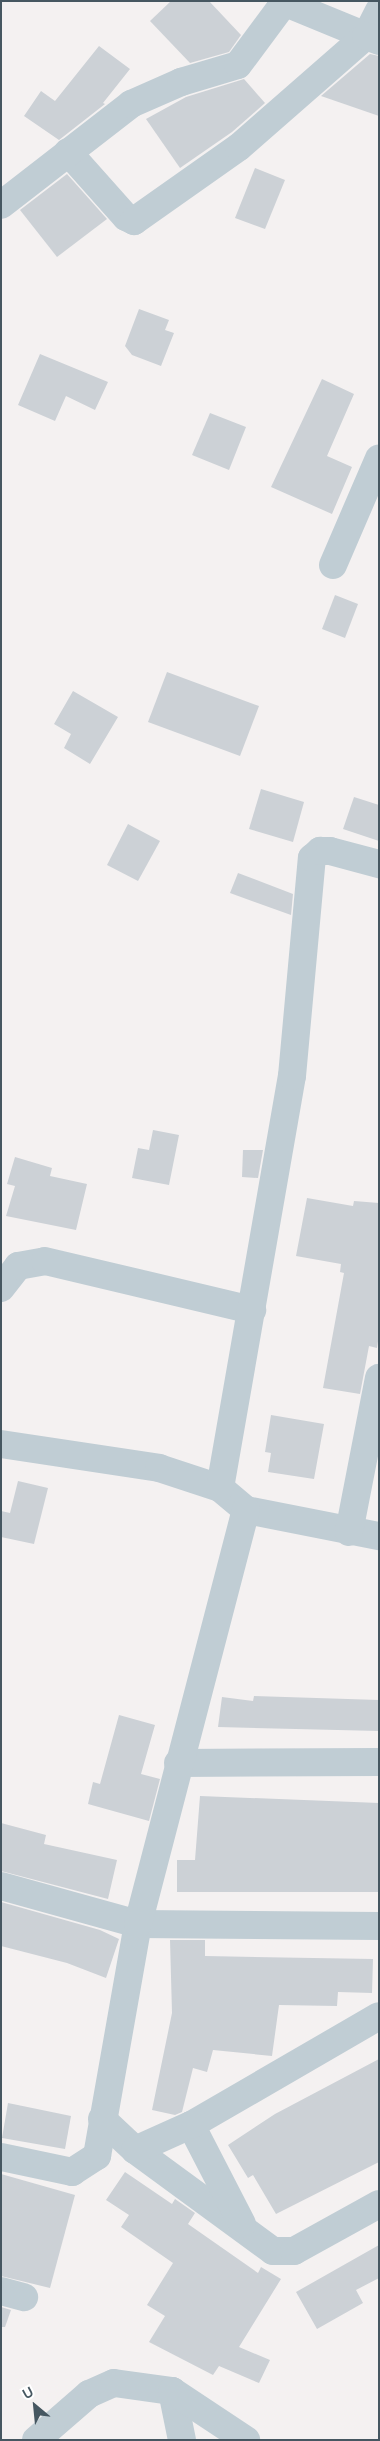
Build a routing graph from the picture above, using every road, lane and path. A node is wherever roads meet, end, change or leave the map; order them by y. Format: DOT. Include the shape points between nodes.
graph roads {
  1 [pos="283,2"];
  2 [pos="379,11"];
  3 [pos="372,39"];
  4 [pos="68,152"];
  5 [pos="1,205"];
  6 [pos="379,458"];
  7 [pos="333,565"];
  8 [pos="379,864"];
  9 [pos="1,1288"];
  10 [pos="252,1310"];
  11 [pos="379,1378"];
  12 [pos="1,1444"];
  13 [pos="220,1488"];
  14 [pos="246,1510"];
  15 [pos="349,1532"];
  16 [pos="379,1536"];
  17 [pos="379,1762"];
  18 [pos="178,1763"];
  19 [pos="1,1886"];
  20 [pos="138,1924"];
  21 [pos="379,1926"];
  22 [pos="379,2016"];
  23 [pos="102,2119"];
  24 [pos="191,2125"];
  25 [pos="134,2150"];
  26 [pos="1,2157"];
  27 [pos="379,2204"];
  28 [pos="245,2228"];
  29 [pos="172,2391"];
  30 [pos="36,2440"];
  31 [pos="182,2440"];
  32 [pos="246,2440"];
  1 -- 3 [label="street"];
  1 -- 4 [label="street" via="235,67 192,78 142,98"];
  2 -- 3 [label="street"];
  3 -- 4 [label="street" via="239,147 134,221 126,218"];
  4 -- 5 [label="street"];
  6 -- 7 [label="street"];
  8 -- 10 [label="street" via="330,851 320,851 312,858 292,1076"];
  9 -- 10 [label="street" via="18,1266 45,1260"];
  10 -- 13 [label="street"];
  11 -- 15 [label="street"];
  12 -- 13 [label="street" via="159,1468"];
  13 -- 14 [label="street"];
  14 -- 15 [label="street"];
  14 -- 18 [label="street"];
  15 -- 16 [label="street"];
  17 -- 18 [label="street"];
  18 -- 20 [label="street"];
  19 -- 20 [label="street"];
  20 -- 21 [label="street"];
  20 -- 23 [label="street"];
  22 -- 24 [label="street"];
  23 -- 25 [label="street"];
  23 -- 26 [label="street" via="97,2156 81,2169 57,2171"];
  24 -- 25 [label="street"];
  24 -- 28 [label="street"];
  25 -- 28 [label="street"];
  27 -- 28 [label="street" via="294,2251 273,2250"];
  29 -- 30 [label="street" via="126,2383 105,2385 89,2394"];
  29 -- 31 [label="street"];
  29 -- 32 [label="street"];
}
